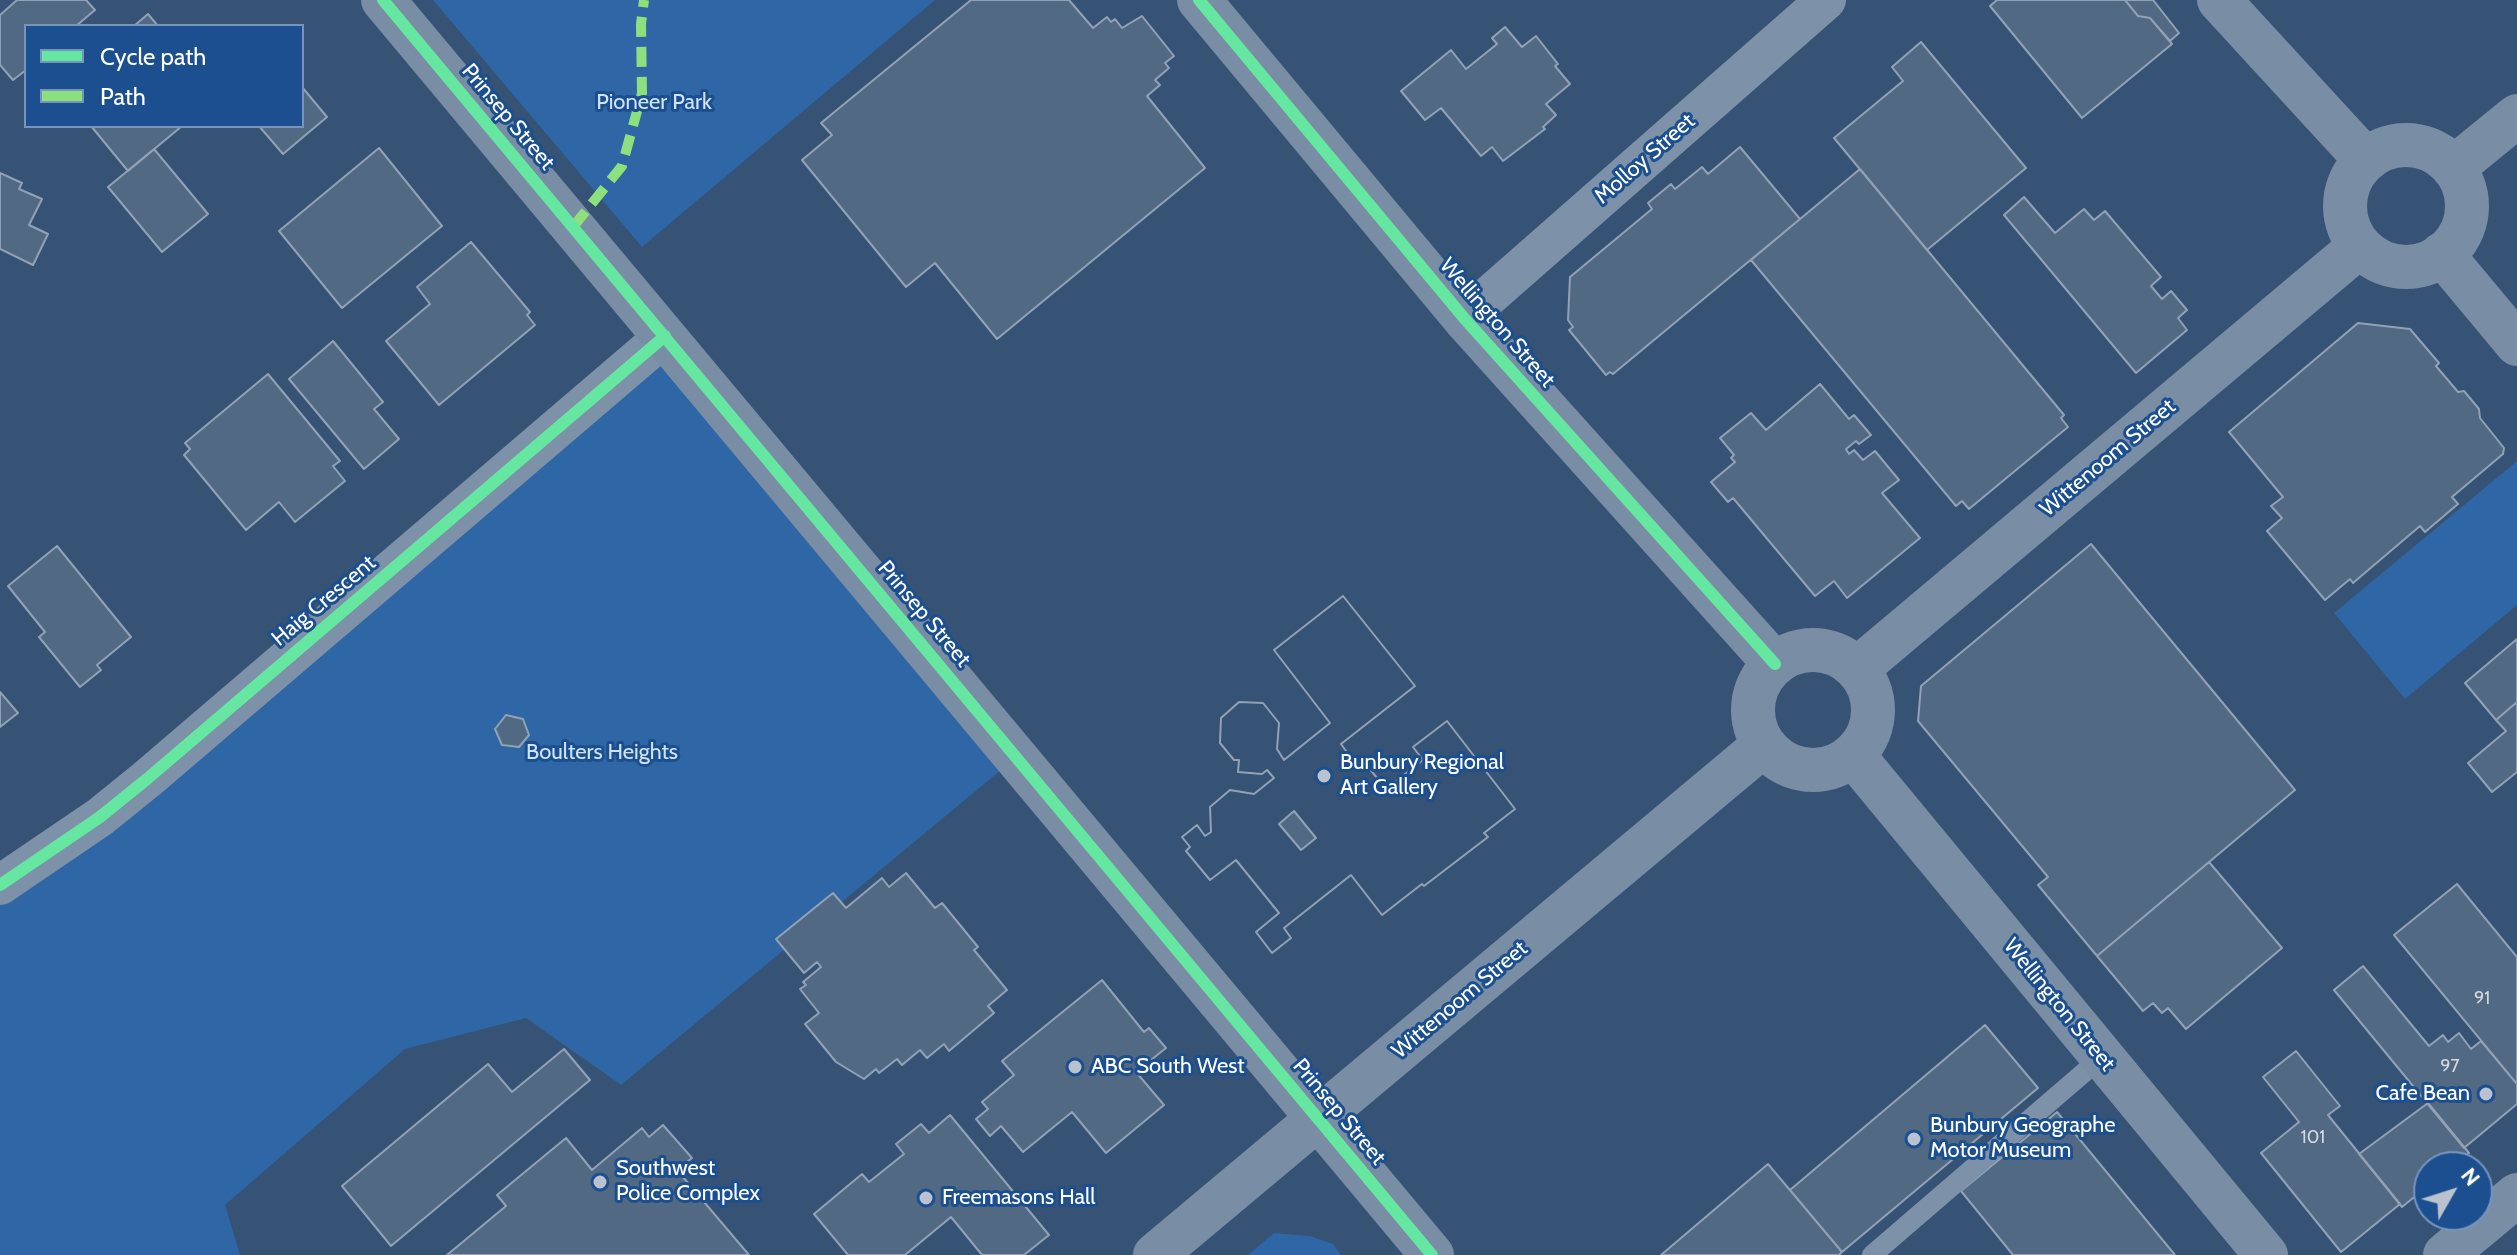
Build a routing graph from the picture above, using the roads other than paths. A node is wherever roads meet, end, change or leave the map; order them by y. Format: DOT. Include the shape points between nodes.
graph roads {
  1 [pos="383,0"];
  2 [pos="1199,0"];
  3 [pos="1826,0"];
  4 [pos="2219,0"];
  5 [pos="2517,116"];
  6 [pos="2366,160"];
  7 [pos="2453,168"];
  8 [pos="2360,246"];
  9 [pos="2442,254"];
  10 [pos="1464,318"];
  11 [pos="665,336"];
  12 [pos="2517,344"];
  13 [pos="1775,664"];
  14 [pos="1857,669"];
  15 [pos="1764,745"];
  16 [pos="1853,755"];
  17 [pos="0,885"];
  18 [pos="2102,1057"];
  19 [pos="1319,1119"];
  20 [pos="2517,1195"];
  21 [pos="1155,1255"];
  22 [pos="1432,1255"];
  23 [pos="1872,1255"];
  24 [pos="2266,1255"];
  25 [pos="2445,1255"];
  1 -- 11 [label="street, Prinsep Street"];
  2 -- 10 [label="street, Wellington Street"];
  3 -- 10 [label="street, Molloy Street"];
  4 -- 6 [label="street"];
  5 -- 7 [label="street"];
  6 -- 7 [label="street" via="2383,149 2411,146 2439,155"];
  6 -- 8 [label="street" via="2346,192 2350,230"];
  7 -- 9 [label="street" via="2464,186 2467,207 2463,228"];
  8 -- 9 [label="street" via="2376,260 2396,267 2417,266"];
  8 -- 14 [label="street, Wittenoom Street"];
  9 -- 12 [label="street"];
  10 -- 13 [label="street, Wellington Street"];
  11 -- 17 [label="street, Haig Crescent" via="147,779"];
  11 -- 19 [label="street, Prinsep Street"];
  13 -- 14 [label="street" via="1800,651 1820,651 1840,656"];
  13 -- 15 [label="street" via="1755,692 1753,712"];
  14 -- 16 [label="street" via="1873,703 1872,722"];
  15 -- 16 [label="street" via="1783,763 1800,769 1829,768"];
  15 -- 19 [label="street, Wittenoom Street"];
  16 -- 18 [label="street, Wellington Street"];
  18 -- 23 [label="lane"];
  18 -- 24 [label="street, Wellington Street"];
  19 -- 21 [label="street, Wittenoom Street"];
  19 -- 22 [label="street, Prinsep Street"];
  20 -- 25 [label="street"];
}
